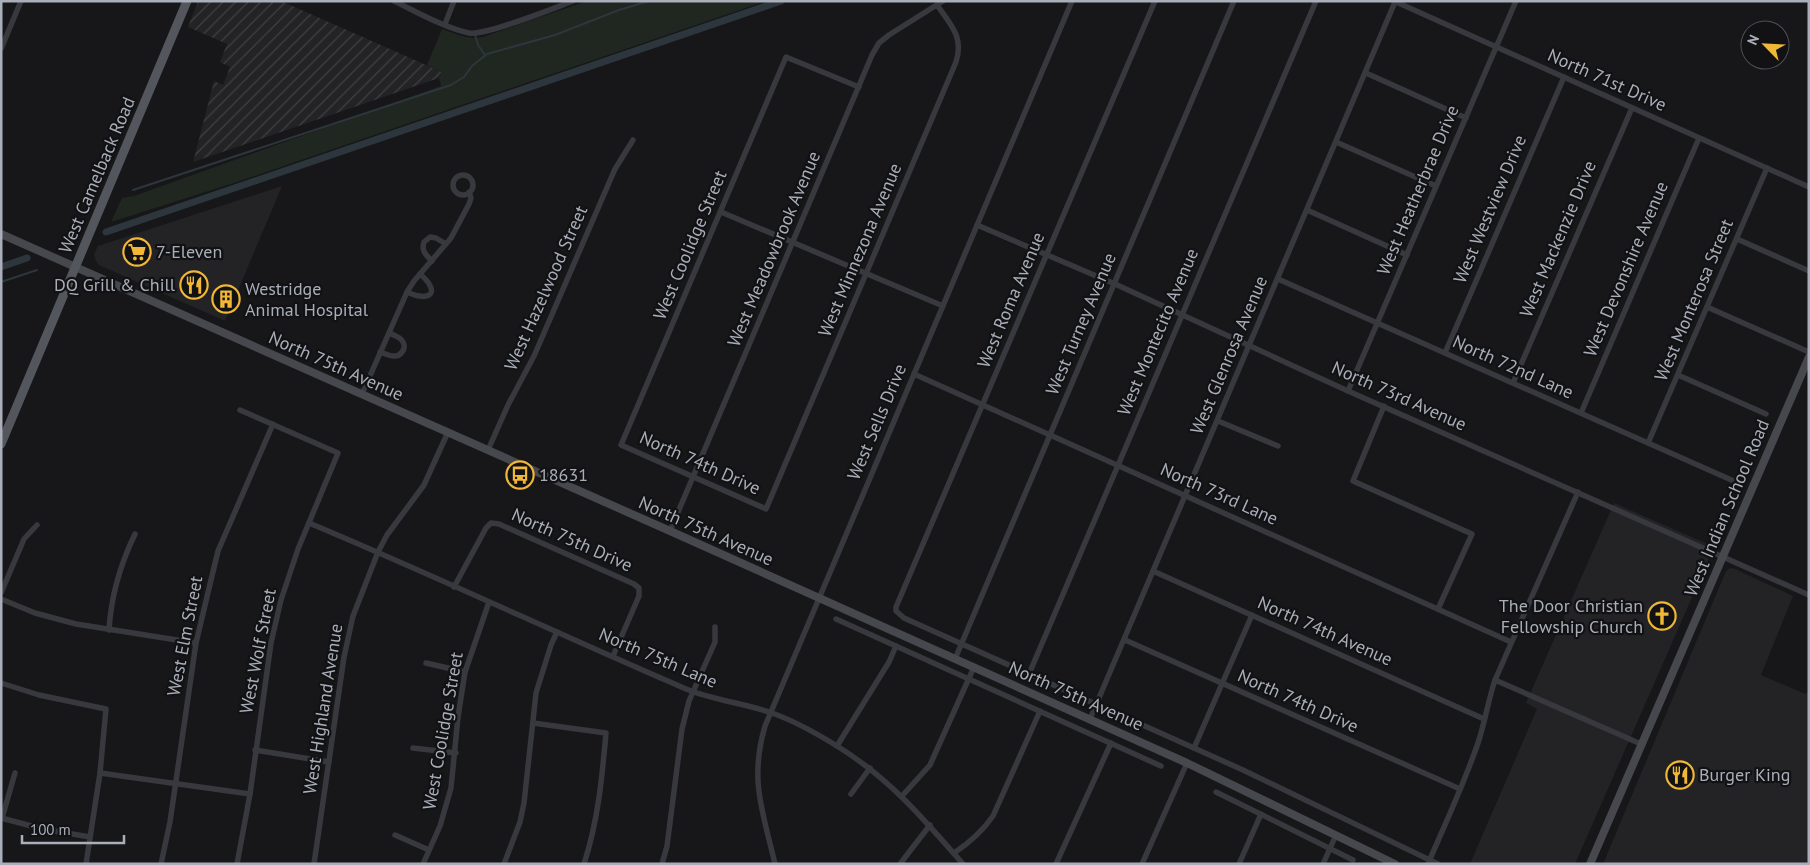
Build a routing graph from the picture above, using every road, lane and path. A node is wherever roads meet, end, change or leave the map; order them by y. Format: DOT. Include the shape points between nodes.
graph roads {
  1 [pos="21,1"];
  2 [pos="187,1"];
  3 [pos="394,1"];
  4 [pos="454,1"];
  5 [pos="552,1"];
  6 [pos="574,1"];
  7 [pos="943,1"];
  8 [pos="1072,1"];
  9 [pos="1154,1"];
  10 [pos="1234,1"];
  11 [pos="1316,1"];
  12 [pos="1516,1"];
  13 [pos="1394,2"];
  14 [pos="936,5"];
  15 [pos="554,8"];
  16 [pos="445,24"];
  17 [pos="1496,47"];
  18 [pos="1,49"];
  19 [pos="1366,73"];
  20 [pos="1564,77"];
  21 [pos="859,87"];
  22 [pos="1632,108"];
  23 [pos="1466,118"];
  24 [pos="1699,138"];
  25 [pos="633,140"];
  26 [pos="1336,142"];
  27 [pos="1767,168"];
  28 [pos="1436,186"];
  29 [pos="1809,187"];
  30 [pos="469,192"];
  31 [pos="1307,210"];
  32 [pos="721,212"];
  33 [pos="977,225"];
  34 [pos="1,234"];
  35 [pos="1737,239"];
  36 [pos="794,243"];
  37 [pos="446,244"];
  38 [pos="1046,255"];
  39 [pos="1407,255"];
  40 [pos="432,261"];
  41 [pos="76,268"];
  42 [pos="1809,271"];
  43 [pos="420,274"];
  44 [pos="866,274"];
  45 [pos="1278,279"];
  46 [pos="1115,284"];
  47 [pos="407,292"];
  48 [pos="943,306"];
  49 [pos="1707,307"];
  50 [pos="1182,315"];
  51 [pos="1378,323"];
  52 [pos="389,333"];
  53 [pos="1250,346"];
  54 [pos="380,352"];
  55 [pos="1444,352"];
  56 [pos="1809,352"];
  57 [pos="1809,357"];
  58 [pos="914,374"];
  59 [pos="1678,374"];
  60 [pos="1513,383"];
  61 [pos="1348,391"];
  62 [pos="362,394"];
  63 [pos="983,405"];
  64 [pos="1384,406"];
  65 [pos="240,410"];
  66 [pos="1581,413"];
  67 [pos="1766,414"];
  68 [pos="1218,421"];
  69 [pos="272,424"];
  70 [pos="448,432"];
  71 [pos="1050,435"];
  72 [pos="1648,443"];
  73 [pos="1,444"];
  74 [pos="621,445"];
  75 [pos="1278,446"];
  76 [pos="488,450"];
  77 [pos="1118,466"];
  78 [pos="694,477"];
  79 [pos="1736,482"];
  80 [pos="1578,492"];
  81 [pos="1186,496"];
  82 [pos="766,509"];
  83 [pos="309,523"];
  84 [pos="37,525"];
  85 [pos="670,531"];
  86 [pos="135,534"];
  87 [pos="378,552"];
  88 [pos="1723,557"];
  89 [pos="1153,571"];
  90 [pos="454,587"];
  91 [pos="1,593"];
  92 [pos="1809,595"];
  93 [pos="819,597"];
  94 [pos="1,599"];
  95 [pos="489,602"];
  96 [pos="1438,609"];
  97 [pos="896,611"];
  98 [pos="1252,615"];
  99 [pos="836,619"];
  100 [pos="715,627"];
  101 [pos="108,630"];
  102 [pos="557,632"];
  103 [pos="1124,640"];
  104 [pos="1511,642"];
  105 [pos="196,643"];
  106 [pos="961,643"];
  107 [pos="896,646"];
  108 [pos="612,656"];
  109 [pos="955,659"];
  110 [pos="426,663"];
  111 [pos="974,667"];
  112 [pos="465,672"];
  113 [pos="1029,674"];
  114 [pos="969,679"];
  115 [pos="1495,680"];
  116 [pos="1,683"];
  117 [pos="1222,684"];
  118 [pos="693,692"];
  119 [pos="1097,704"];
  120 [pos="1040,711"];
  121 [pos="770,712"];
  122 [pos="1090,719"];
  123 [pos="1484,719"];
  124 [pos="534,723"];
  125 [pos="1111,743"];
  126 [pos="1641,744"];
  127 [pos="838,746"];
  128 [pos="413,748"];
  129 [pos="1194,748"];
  130 [pos="256,750"];
  131 [pos="456,753"];
  132 [pos="329,762"];
  133 [pos="1187,763"];
  134 [pos="1160,766"];
  135 [pos="870,768"];
  136 [pos="15,773"];
  137 [pos="100,773"];
  138 [pos="176,785"];
  139 [pos="1460,789"];
  140 [pos="1216,792"];
  141 [pos="250,794"];
  142 [pos="850,794"];
  143 [pos="902,796"];
  144 [pos="1262,814"];
  145 [pos="1,818"];
  146 [pos="930,825"];
  147 [pos="395,835"];
  148 [pos="1336,835"];
  149 [pos="90,837"];
  150 [pos="1330,848"];
  151 [pos="429,850"];
  152 [pos="954,853"];
  153 [pos="1353,860"];
  154 [pos="1429,862"];
  155 [pos="86,864"];
  156 [pos="162,864"];
  157 [pos="237,864"];
  158 [pos="314,864"];
  159 [pos="423,864"];
  160 [pos="504,864"];
  161 [pos="584,864"];
  162 [pos="662,864"];
  163 [pos="775,864"];
  164 [pos="900,864"];
  165 [pos="963,864"];
  166 [pos="1056,864"];
  167 [pos="1142,864"];
  168 [pos="1239,864"];
  169 [pos="1324,864"];
  170 [pos="1394,864"];
  171 [pos="1438,864"];
  172 [pos="1590,864"];
  1 -- 18 [label="street"];
  2 -- 41 [label="main road, West Camelback Road"];
  3 -- 16 [label="street"];
  4 -- 16 [label="street"];
  5 -- 15 [label="street"];
  6 -- 15 [label="street"];
  7 -- 14 [label="street, West Meadowbrook Avenue"];
  8 -- 33 [label="street, West Sells Drive"];
  9 -- 38 [label="street, West Roma Avenue"];
  10 -- 46 [label="street, West Turney Avenue"];
  11 -- 50 [label="street, West Montecito Avenue"];
  12 -- 17 [label="street, West Heatherbrae Drive"];
  13 -- 17 [label="street, North 71st Drive"];
  13 -- 19 [label="street, West Glenrosa Avenue"];
  14 -- 21 [label="street, West Meadowbrook Avenue" via="879,43"];
  14 -- 44 [label="street, West Minnezona Avenue" via="955,31 959,54"];
  15 -- 16 [label="street" via="475,33"];
  17 -- 20 [label="street, North 71st Drive"];
  17 -- 23 [label="street, West Heatherbrae Drive"];
  19 -- 23 [label="street"];
  19 -- 26 [label="street, West Glenrosa Avenue"];
  20 -- 22 [label="street, North 71st Drive"];
  20 -- 55 [label="street, West Westview Drive"];
  21 -- 32 [label="street, West Coolidge Street" via="786,57"];
  21 -- 36 [label="street, West Meadowbrook Avenue"];
  22 -- 24 [label="street, North 71st Drive"];
  22 -- 60 [label="street, West Mackenzie Drive"];
  23 -- 28 [label="street, West Heatherbrae Drive"];
  24 -- 27 [label="street, North 71st Drive"];
  24 -- 66 [label="street, West Devonshire Avenue"];
  25 -- 76 [label="street, West Hazelwood Street" via="615,169 534,356"];
  26 -- 28 [label="street"];
  26 -- 31 [label="street, West Glenrosa Avenue"];
  27 -- 29 [label="street, North 71st Drive"];
  27 -- 35 [label="street, West Monterosa Street"];
  28 -- 39 [label="street, West Heatherbrae Drive"];
  30 -- 37 [label="street" via="469,204"];
  31 -- 39 [label="street"];
  31 -- 45 [label="street, West Glenrosa Avenue"];
  32 -- 36 [label="street"];
  32 -- 74 [label="street, West Coolidge Street"];
  33 -- 38 [label="street, North 73rd Avenue"];
  33 -- 48 [label="street, West Sells Drive"];
  34 -- 41 [label="main road, North 75th Avenue"];
  35 -- 42 [label="street"];
  35 -- 49 [label="street, West Monterosa Street"];
  36 -- 44 [label="street"];
  36 -- 78 [label="street, West Meadowbrook Avenue"];
  37 -- 40 [label="street"];
  37 -- 40 [label="street" via="430,237 424,242 422,246"];
  38 -- 46 [label="street, North 73rd Avenue"];
  38 -- 63 [label="street, West Roma Avenue"];
  39 -- 51 [label="street, West Heatherbrae Drive"];
  40 -- 43 [label="street"];
  41 -- 62 [label="main road, North 75th Avenue"];
  41 -- 73 [label="main road, West Camelback Road"];
  43 -- 47 [label="street"];
  43 -- 47 [label="street" via="430,284 430,294 421,298"];
  44 -- 48 [label="street"];
  44 -- 82 [label="street, West Minnezona Avenue"];
  45 -- 51 [label="street, North 72nd Lane"];
  45 -- 53 [label="street, West Glenrosa Avenue"];
  46 -- 50 [label="street, North 73rd Avenue"];
  46 -- 71 [label="street, West Turney Avenue"];
  47 -- 52 [label="street"];
  48 -- 58 [label="street, West Sells Drive"];
  49 -- 56 [label="street"];
  49 -- 59 [label="street, West Monterosa Street"];
  50 -- 53 [label="street, North 73rd Avenue"];
  50 -- 77 [label="street, West Montecito Avenue"];
  51 -- 55 [label="street, North 72nd Lane"];
  51 -- 61 [label="street, West Heatherbrae Drive"];
  52 -- 54 [label="street"];
  52 -- 54 [label="street" via="403,341 403,349 398,356"];
  53 -- 61 [label="street, North 73rd Avenue"];
  53 -- 68 [label="street, West Glenrosa Avenue"];
  54 -- 62 [label="street"];
  55 -- 60 [label="street, North 72nd Lane"];
  57 -- 88 [label="main road, West Indian School Road"];
  58 -- 63 [label="street, North 73rd Lane"];
  58 -- 93 [label="street, West Sells Drive"];
  59 -- 67 [label="street"];
  59 -- 72 [label="street, West Monterosa Street"];
  60 -- 66 [label="street, North 72nd Lane"];
  61 -- 64 [label="street, North 73rd Avenue"];
  62 -- 70 [label="main road, North 75th Avenue"];
  63 -- 71 [label="street, North 73rd Lane"];
  63 -- 97 [label="street, West Roma Avenue"];
  64 -- 80 [label="street, North 73rd Avenue"];
  64 -- 96 [label="street" via="1353,481 1472,534"];
  65 -- 69 [label="street"];
  66 -- 72 [label="street, North 72nd Lane"];
  68 -- 75 [label="street"];
  68 -- 81 [label="street, West Glenrosa Avenue"];
  69 -- 83 [label="street, West Wolf Street" via="338,453"];
  69 -- 105 [label="street, West Elm Street" via="218,551"];
  70 -- 76 [label="main road, North 75th Avenue"];
  70 -- 87 [label="street, West Highland Avenue" via="424,485"];
  71 -- 77 [label="street, North 73rd Lane"];
  71 -- 106 [label="street, West Turney Avenue"];
  72 -- 79 [label="street, North 72nd Lane"];
  74 -- 78 [label="street, North 74th Drive"];
  76 -- 85 [label="main road, North 75th Avenue"];
  77 -- 81 [label="street, North 73rd Lane"];
  77 -- 113 [label="street, West Montecito Avenue"];
  78 -- 82 [label="street, North 74th Drive"];
  78 -- 85 [label="street, West Meadowbrook Avenue"];
  80 -- 88 [label="street, North 73rd Avenue"];
  80 -- 104 [label="street"];
  81 -- 89 [label="street, West Glenrosa Avenue"];
  81 -- 96 [label="street, North 73rd Lane"];
  83 -- 87 [label="street, North 75th Lane"];
  83 -- 130 [label="street, West Wolf Street" via="281,600 271,643"];
  84 -- 91 [label="street" via="24,539"];
  85 -- 93 [label="main road, North 75th Avenue"];
  86 -- 101 [label="street" via="116,580"];
  87 -- 90 [label="street, North 75th Lane"];
  87 -- 132 [label="street, West Highland Avenue" via="349,633"];
  88 -- 92 [label="street, North 73rd Avenue"];
  88 -- 126 [label="main road, West Indian School Road"];
  89 -- 98 [label="street, North 74th Avenue"];
  89 -- 103 [label="street, West Glenrosa Avenue"];
  90 -- 95 [label="street, North 75th Lane"];
  90 -- 108 [label="street, North 75th Drive" via="486,528 492,523 499,524 639,588 640,596"];
  93 -- 109 [label="main road, North 75th Avenue"];
  93 -- 121 [label="street, West Sells Drive"];
  94 -- 101 [label="street" via="35,613"];
  95 -- 102 [label="street, North 75th Lane"];
  95 -- 112 [label="street, West Coolidge Street"];
  96 -- 104 [label="street, North 73rd Lane"];
  97 -- 106 [label="street, North 75th Avenue" via="904,618"];
  98 -- 117 [label="street"];
  98 -- 123 [label="street, North 74th Avenue"];
  99 -- 107 [label="street, North 75th Avenue"];
  100 -- 118 [label="street" via="715,642"];
  101 -- 105 [label="street"];
  102 -- 108 [label="street, North 75th Lane"];
  102 -- 124 [label="street" via="536,693"];
  103 -- 117 [label="street, North 74th Drive"];
  103 -- 119 [label="street, West Glenrosa Avenue"];
  104 -- 115 [label="street"];
  105 -- 138 [label="street, West Elm Street"];
  106 -- 109 [label="street, West Turney Avenue"];
  106 -- 113 [label="street, North 75th Avenue"];
  107 -- 114 [label="street, North 75th Avenue"];
  107 -- 127 [label="street"];
  108 -- 118 [label="street, North 75th Lane"];
  109 -- 111 [label="main road, North 75th Avenue"];
  110 -- 112 [label="street"];
  111 -- 114 [label="street"];
  111 -- 122 [label="main road, North 75th Avenue"];
  112 -- 131 [label="street, West Coolidge Street"];
  113 -- 119 [label="street, North 75th Avenue"];
  114 -- 120 [label="street, North 75th Avenue"];
  114 -- 143 [label="street" via="930,765"];
  115 -- 123 [label="street"];
  115 -- 126 [label="street"];
  116 -- 137 [label="street" via="39,695 106,709"];
  117 -- 129 [label="street"];
  117 -- 139 [label="street, North 74th Drive"];
  118 -- 121 [label="street, North 75th Lane"];
  118 -- 162 [label="street" via="682,729"];
  119 -- 122 [label="street, West Glenrosa Avenue"];
  119 -- 129 [label="street, North 75th Avenue"];
  120 -- 125 [label="street, North 75th Avenue"];
  120 -- 152 [label="street" via="992,816 970,842"];
  121 -- 127 [label="street, North 75th Lane"];
  121 -- 163 [label="street, West Sells Drive" via="757,761 761,812"];
  122 -- 133 [label="main road, North 75th Avenue"];
  123 -- 139 [label="street"];
  124 -- 160 [label="street" via="520,822"];
  124 -- 161 [label="street" via="606,734 598,809"];
  125 -- 134 [label="street, North 75th Avenue"];
  125 -- 166 [label="street"];
  126 -- 172 [label="main road, West Indian School Road"];
  127 -- 135 [label="street, North 75th Lane"];
  128 -- 131 [label="street"];
  129 -- 154 [label="street, North 75th Avenue"];
  130 -- 132 [label="street"];
  130 -- 141 [label="street, West Wolf Street"];
  131 -- 151 [label="street, West Coolidge Street" via="447,806"];
  132 -- 158 [label="street, West Highland Avenue"];
  133 -- 148 [label="main road, North 75th Avenue"];
  133 -- 167 [label="street"];
  135 -- 142 [label="street"];
  135 -- 143 [label="street, North 75th Lane"];
  136 -- 145 [label="street"];
  137 -- 138 [label="street"];
  137 -- 149 [label="street"];
  138 -- 141 [label="street"];
  138 -- 156 [label="street, West Elm Street"];
  139 -- 154 [label="street"];
  140 -- 144 [label="street"];
  141 -- 157 [label="street, West Wolf Street"];
  143 -- 146 [label="street, North 75th Lane"];
  144 -- 150 [label="street"];
  144 -- 168 [label="street"];
  145 -- 149 [label="street"];
  146 -- 152 [label="street, North 75th Lane"];
  146 -- 164 [label="street"];
  147 -- 151 [label="street"];
  148 -- 150 [label="street"];
  148 -- 170 [label="main road, North 75th Avenue"];
  149 -- 155 [label="street"];
  150 -- 153 [label="street"];
  150 -- 169 [label="street"];
  151 -- 159 [label="street, West Coolidge Street"];
  152 -- 165 [label="street, North 75th Lane"];
  154 -- 171 [label="street, North 75th Avenue"];
}
